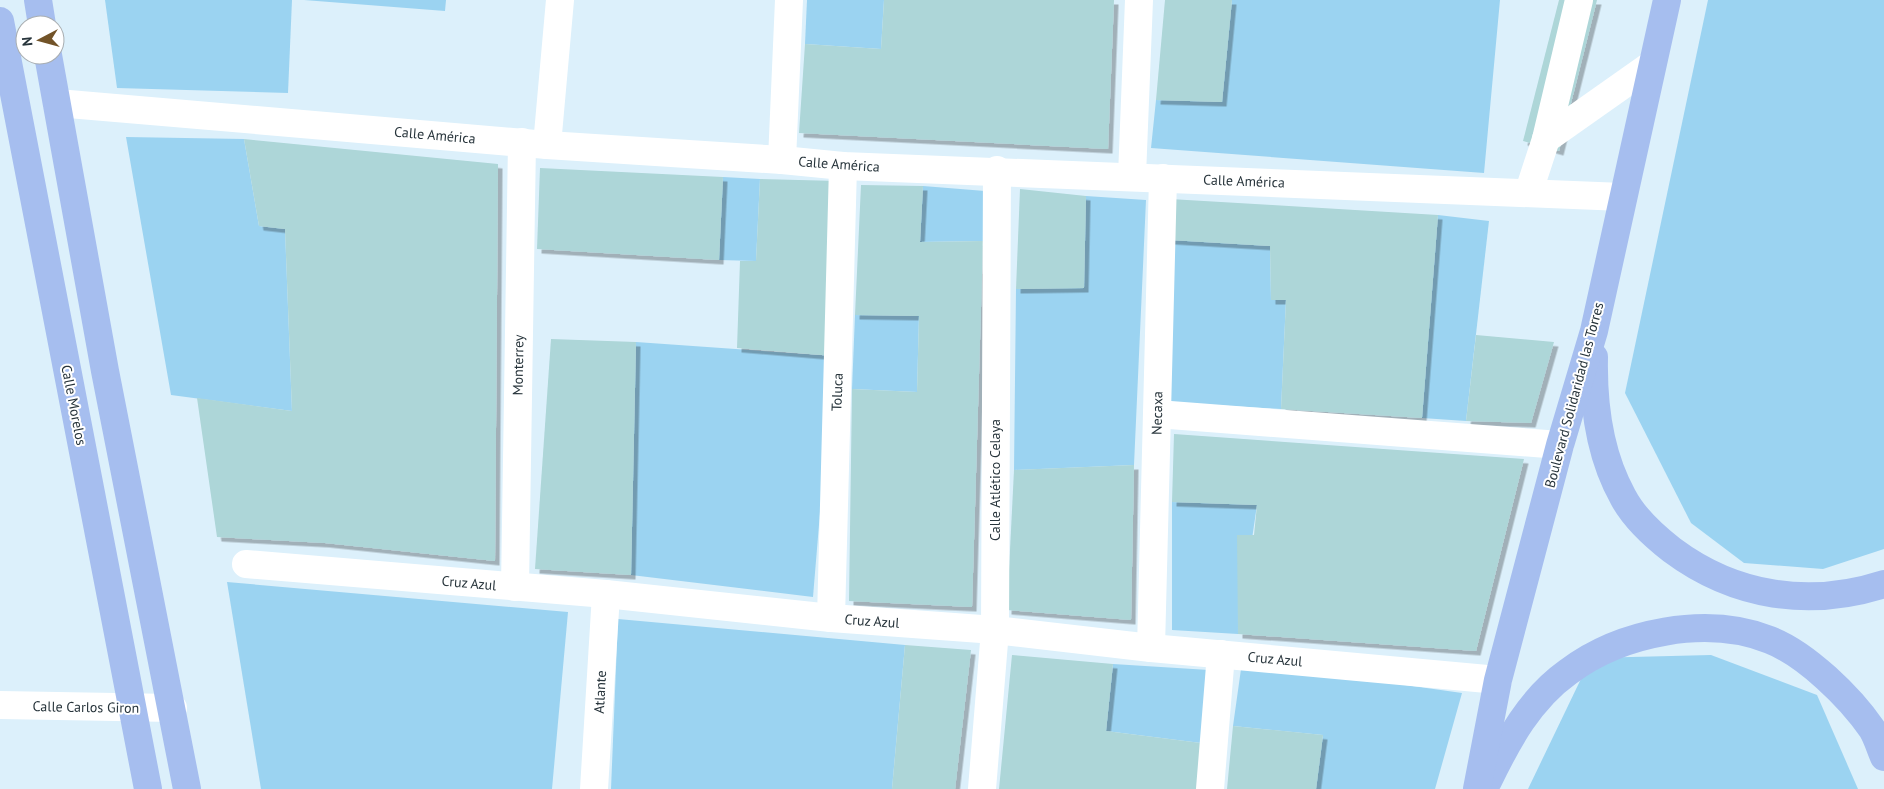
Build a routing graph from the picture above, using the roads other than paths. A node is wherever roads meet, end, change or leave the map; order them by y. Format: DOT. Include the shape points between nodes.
graph roads {
  1 [pos="38,0"];
  2 [pos="560,0"];
  3 [pos="789,0"];
  4 [pos="1139,0"];
  5 [pos="1579,0"];
  6 [pos="1666,0"];
  7 [pos="40,15"];
  8 [pos="0,22"];
  9 [pos="50,65"];
  10 [pos="1651,65"];
  11 [pos="57,103"];
  12 [pos="1546,139"];
  13 [pos="535,144"];
  14 [pos="782,160"];
  15 [pos="843,166"];
  16 [pos="997,170"];
  17 [pos="1132,176"];
  18 [pos="1163,178"];
  19 [pos="1529,191"];
  20 [pos="1623,196"];
  21 [pos="1594,331"];
  22 [pos="1157,414"];
  23 [pos="1560,445"];
  24 [pos="246,564"];
  25 [pos="1884,584"];
  26 [pos="515,588"];
  27 [pos="606,594"];
  28 [pos="831,618"];
  29 [pos="995,630"];
  30 [pos="1152,648"];
  31 [pos="1221,654"];
  32 [pos="1498,680"];
  33 [pos="0,705"];
  34 [pos="173,708"];
  35 [pos="132,709"];
  36 [pos="1884,757"];
  37 [pos="148,789"];
  38 [pos="187,789"];
  39 [pos="594,789"];
  40 [pos="982,789"];
  41 [pos="1210,789"];
  42 [pos="1477,789"];
  43 [pos="1484,789"];
  1 -- 7 [label="main road"];
  2 -- 13 [label="street, Monterrey"];
  3 -- 14 [label="street"];
  4 -- 17 [label="street"];
  5 -- 12 [label="street"];
  6 -- 10 [label="main road, Boulevard Solidaridad las Torres"];
  8 -- 35 [label="main road, Calle Morelos"];
  9 -- 11 [label="main road"];
  10 -- 12 [label="street"];
  10 -- 20 [label="main road, Boulevard Solidaridad las Torres"];
  11 -- 13 [label="street, Calle América"];
  11 -- 34 [label="main road" via="105,371"];
  12 -- 19 [label="street"];
  13 -- 14 [label="street, Calle América"];
  13 -- 26 [label="street, Monterrey"];
  14 -- 15 [label="street, Calle América"];
  15 -- 16 [label="street, Calle América"];
  15 -- 28 [label="street, Toluca"];
  16 -- 17 [label="street, Calle América"];
  16 -- 29 [label="street, Calle Atlético Celaya"];
  17 -- 18 [label="street, Calle América"];
  18 -- 19 [label="street, Calle América"];
  18 -- 22 [label="street, Necaxa"];
  19 -- 20 [label="street, Calle América"];
  20 -- 21 [label="main road, Boulevard Solidaridad las Torres"];
  21 -- 23 [label="main road, Boulevard Solidaridad las Torres"];
  21 -- 25 [label="main road" via="1595,393 1603,444 1613,477 1642,523 1664,544 1714,576 1771,594 1832,596"];
  22 -- 23 [label="street"];
  22 -- 30 [label="street, Necaxa"];
  23 -- 32 [label="main road, Boulevard Solidaridad las Torres"];
  24 -- 26 [label="street, Cruz Azul"];
  26 -- 27 [label="street, Cruz Azul"];
  27 -- 28 [label="street, Cruz Azul"];
  27 -- 39 [label="street, Atlante"];
  28 -- 29 [label="street, Cruz Azul"];
  29 -- 30 [label="street, Cruz Azul"];
  29 -- 40 [label="street, Calle Atlético Celaya"];
  30 -- 31 [label="street, Cruz Azul"];
  31 -- 32 [label="street, Cruz Azul"];
  31 -- 41 [label="street"];
  32 -- 42 [label="main road, Boulevard Solidaridad las Torres"];
  33 -- 35 [label="street, Calle Carlos Giron"];
  34 -- 35 [label="street, Calle Carlos Giron"];
  34 -- 38 [label="main road"];
  35 -- 37 [label="main road, Calle Morelos"];
  36 -- 43 [label="main road" via="1872,730 1858,711 1836,688 1790,651 1770,640 1710,628 1650,635 1618,644 1566,672 1524,716"];
}
